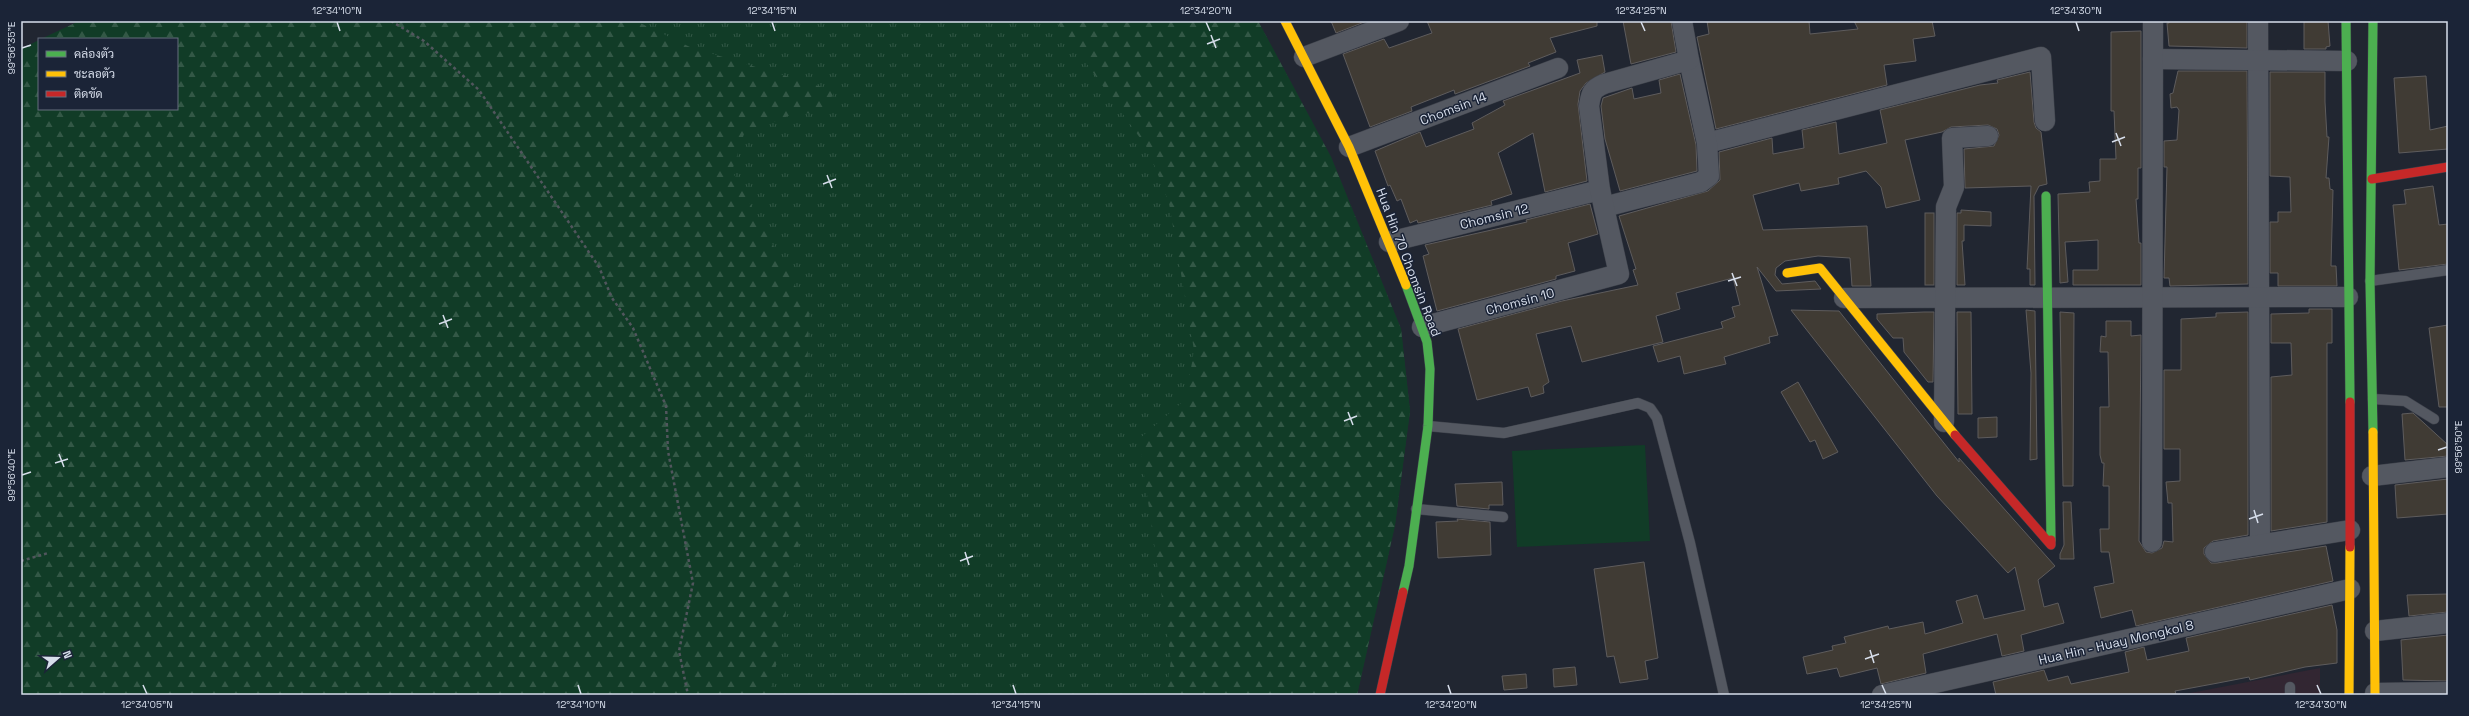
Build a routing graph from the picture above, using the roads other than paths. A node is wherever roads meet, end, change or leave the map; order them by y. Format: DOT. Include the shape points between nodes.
graph roads {
  1 [pos="1286,21"];
  2 [pos="1399,21"];
  3 [pos="1682,21"];
  4 [pos="2153,21"];
  5 [pos="2258,21"];
  6 [pos="2346,21"];
  7 [pos="2373,21"];
  8 [pos="1304,57"];
  9 [pos="2153,59"];
  10 [pos="1689,60"];
  11 [pos="2258,60"];
  12 [pos="2347,62"];
  13 [pos="1558,68"];
  14 [pos="2045,121"];
  15 [pos="1988,136"];
  16 [pos="1707,143"];
  17 [pos="1349,147"];
  18 [pos="2448,166"];
  19 [pos="2372,179"];
  20 [pos="2046,196"];
  21 [pos="1602,198"];
  22 [pos="1389,242"];
  23 [pos="2448,270"];
  24 [pos="1787,273"];
  25 [pos="2370,281"];
  26 [pos="2152,297"];
  27 [pos="2259,297"];
  28 [pos="1844,298"];
  29 [pos="1944,298"];
  30 [pos="2048,298"];
  31 [pos="2348,298"];
  32 [pos="1422,327"];
  33 [pos="2374,399"];
  34 [pos="2434,419"];
  35 [pos="1944,422"];
  36 [pos="1428,426"];
  37 [pos="2448,467"];
  38 [pos="2372,476"];
  39 [pos="1416,509"];
  40 [pos="1503,517"];
  41 [pos="2350,530"];
  42 [pos="2152,542"];
  43 [pos="2260,544"];
  44 [pos="2215,552"];
  45 [pos="2350,588"];
  46 [pos="2448,624"];
  47 [pos="2376,631"];
  48 [pos="2448,692"];
  49 [pos="2375,694"];
  50 [pos="1380,695"];
  51 [pos="1724,695"];
  52 [pos="1882,695"];
  53 [pos="2349,695"];
  1 -- 8 [label="street, Hua Hin 70 Chomsin Road"];
  2 -- 8 [label="street"];
  3 -- 10 [label="street"];
  4 -- 9 [label="street"];
  5 -- 11 [label="street"];
  6 -- 12 [label="street"];
  7 -- 19 [label="street"];
  8 -- 17 [label="street, Hua Hin 70 Chomsin Road"];
  9 -- 11 [label="street"];
  9 -- 26 [label="street"];
  10 -- 16 [label="street"];
  10 -- 21 [label="street" via="1594,88 1589,106"];
  11 -- 12 [label="street"];
  11 -- 27 [label="street"];
  12 -- 31 [label="street"];
  13 -- 17 [label="street, Chomsin 14"];
  14 -- 16 [label="street" via="2041,57"];
  15 -- 29 [label="street" via="1952,138 1954,187 1946,207"];
  16 -- 21 [label="street, Chomsin 12" via="1709,176 1701,182"];
  17 -- 22 [label="street, Hua Hin 70 Chomsin Road"];
  18 -- 19 [label="street"];
  19 -- 25 [label="street"];
  20 -- 30 [label="street"];
  21 -- 22 [label="street, Chomsin 12"];
  21 -- 32 [label="street, Chomsin 10" via="1619,274"];
  22 -- 32 [label="street, Hua Hin 70 Chomsin Road"];
  23 -- 25 [label="lane"];
  24 -- 28 [label="street" via="1820,268"];
  25 -- 33 [label="street"];
  26 -- 27 [label="street"];
  26 -- 30 [label="street"];
  26 -- 42 [label="street"];
  27 -- 31 [label="street"];
  27 -- 43 [label="street"];
  28 -- 29 [label="street"];
  28 -- 35 [label="street"];
  29 -- 30 [label="street"];
  29 -- 35 [label="street"];
  30 -- 35 [label="street" via="2051,545"];
  31 -- 41 [label="street"];
  32 -- 36 [label="street, Hua Hin 70 Chomsin Road" via="1427,342 1430,369"];
  33 -- 34 [label="lane" via="2404,401"];
  33 -- 38 [label="street"];
  36 -- 39 [label="street, Hua Hin 70 Chomsin Road"];
  36 -- 51 [label="lane" via="1504,432 1638,403 1650,408 1657,418 1690,543"];
  37 -- 38 [label="street"];
  38 -- 47 [label="street"];
  39 -- 40 [label="lane"];
  39 -- 50 [label="street, Hua Hin 70 Chomsin Road" via="1409,566"];
  41 -- 43 [label="street"];
  41 -- 45 [label="street"];
  43 -- 44 [label="street"];
  45 -- 52 [label="street, Hua Hin - Huay Mongkol 8"];
  45 -- 53 [label="street"];
  46 -- 47 [label="street"];
  47 -- 49 [label="street"];
  48 -- 49 [label="street"];
}
